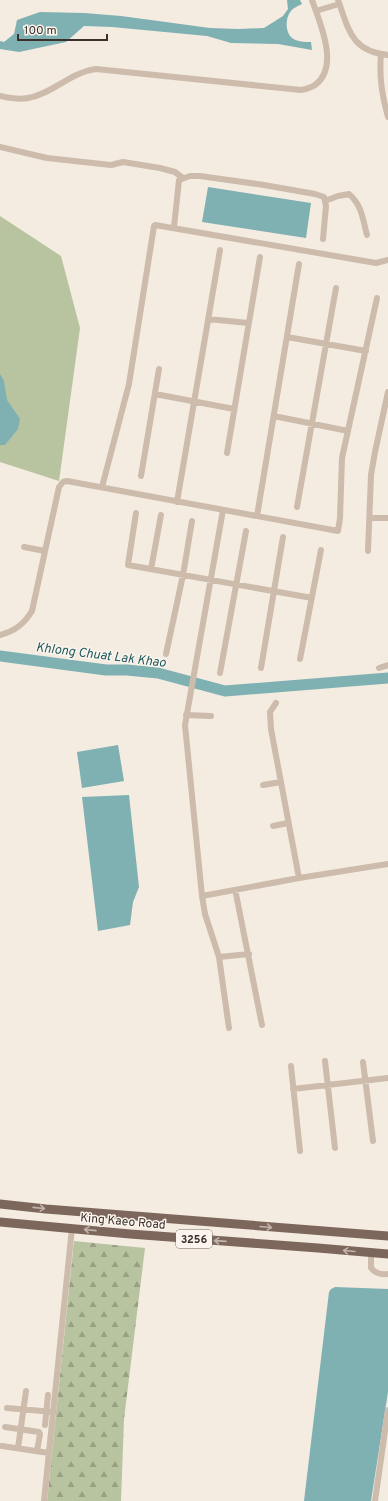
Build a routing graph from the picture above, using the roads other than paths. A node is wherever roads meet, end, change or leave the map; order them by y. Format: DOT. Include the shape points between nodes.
graph roads {
  1 [pos="312,0"];
  2 [pos="337,3"];
  3 [pos="318,11"];
  4 [pos="385,55"];
  5 [pos="0,96"];
  6 [pos="388,117"];
  7 [pos="0,146"];
  8 [pos="183,178"];
  9 [pos="325,201"];
  10 [pos="174,227"];
  11 [pos="367,235"];
  12 [pos="323,238"];
  13 [pos="220,250"];
  14 [pos="260,257"];
  15 [pos="388,260"];
  16 [pos="299,264"];
  17 [pos="336,288"];
  18 [pos="377,298"];
  19 [pos="208,319"];
  20 [pos="248,323"];
  21 [pos="287,337"];
  22 [pos="326,344"];
  23 [pos="366,351"];
  24 [pos="159,369"];
  25 [pos="388,392"];
  26 [pos="155,394"];
  27 [pos="194,401"];
  28 [pos="234,409"];
  29 [pos="274,416"];
  30 [pos="312,424"];
  31 [pos="348,431"];
  32 [pos="227,453"];
  33 [pos="141,476"];
  34 [pos="102,487"];
  35 [pos="177,502"];
  36 [pos="296,507"];
  37 [pos="222,510"];
  38 [pos="136,513"];
  39 [pos="161,515"];
  40 [pos="257,516"];
  41 [pos="370,518"];
  42 [pos="388,518"];
  43 [pos="192,520"];
  44 [pos="246,531"];
  45 [pos="282,537"];
  46 [pos="24,547"];
  47 [pos="321,550"];
  48 [pos="45,551"];
  49 [pos="368,551"];
  50 [pos="151,569"];
  51 [pos="183,575"];
  52 [pos="210,580"];
  53 [pos="237,584"];
  54 [pos="274,591"];
  55 [pos="312,598"];
  56 [pos="0,635"];
  57 [pos="166,654"];
  58 [pos="300,658"];
  59 [pos="388,665"];
  60 [pos="261,668"];
  61 [pos="379,668"];
  62 [pos="220,673"];
  63 [pos="276,703"];
  64 [pos="186,714"];
  65 [pos="211,716"];
  66 [pos="280,782"];
  67 [pos="263,785"];
  68 [pos="288,823"];
  69 [pos="273,826"];
  70 [pos="388,864"];
  71 [pos="299,878"];
  72 [pos="236,894"];
  73 [pos="202,896"];
  74 [pos="249,954"];
  75 [pos="219,957"];
  76 [pos="262,1025"];
  77 [pos="229,1028"];
  78 [pos="325,1061"];
  79 [pos="363,1062"];
  80 [pos="291,1066"];
  81 [pos="388,1078"];
  82 [pos="365,1081"];
  83 [pos="328,1086"];
  84 [pos="293,1089"];
  85 [pos="373,1140"];
  86 [pos="335,1148"];
  87 [pos="300,1151"];
  88 [pos="0,1204"];
  89 [pos="0,1222"];
  90 [pos="72,1228"];
  91 [pos="388,1236"];
  92 [pos="371,1253"];
  93 [pos="388,1254"];
  94 [pos="388,1274"];
  95 [pos="26,1391"];
  96 [pos="48,1395"];
  97 [pos="7,1408"];
  98 [pos="25,1409"];
  99 [pos="388,1410"];
  100 [pos="46,1412"];
  101 [pos="54,1412"];
  102 [pos="45,1426"];
  103 [pos="5,1427"];
  104 [pos="22,1429"];
  105 [pos="2,1446"];
  106 [pos="18,1448"];
  107 [pos="37,1451"];
  108 [pos="49,1453"];
  109 [pos="44,1501"];
  110 [pos="375,1501"];
  1 -- 3 [label="street"];
  2 -- 3 [label="street"];
  2 -- 4 [label="street" via="357,42 368,51"];
  3 -- 5 [label="street" via="328,62 325,74 317,84 301,90 96,69 85,71 29,98"];
  4 -- 6 [label="street" via="380,67 380,86"];
  7 -- 8 [label="street" via="47,158 111,165 123,162 160,168"];
  8 -- 9 [label="street" via="200,176 264,185 315,194 324,197"];
  8 -- 10 [label="street" via="178,180"];
  9 -- 11 [label="street" via="349,194 356,200 361,211"];
  9 -- 12 [label="street"];
  10 -- 15 [label="street" via="376,263"];
  10 -- 34 [label="street" via="158,224 154,226 129,384"];
  13 -- 19 [label="street"];
  14 -- 20 [label="street"];
  16 -- 21 [label="street"];
  17 -- 22 [label="street"];
  18 -- 23 [label="street"];
  19 -- 20 [label="street"];
  19 -- 27 [label="street"];
  20 -- 28 [label="street"];
  21 -- 22 [label="street"];
  21 -- 29 [label="street"];
  22 -- 23 [label="street"];
  22 -- 30 [label="street"];
  23 -- 31 [label="street"];
  24 -- 26 [label="street"];
  25 -- 41 [label="street" via="371,475"];
  26 -- 27 [label="street"];
  26 -- 33 [label="street"];
  27 -- 28 [label="street"];
  27 -- 35 [label="street"];
  28 -- 32 [label="street"];
  29 -- 30 [label="street"];
  29 -- 40 [label="street"];
  30 -- 31 [label="street"];
  30 -- 36 [label="street"];
  31 -- 40 [label="street" via="342,458 338,530"];
  34 -- 35 [label="street"];
  34 -- 48 [label="street" via="67,481 59,486"];
  35 -- 37 [label="street"];
  37 -- 40 [label="street"];
  37 -- 52 [label="street"];
  38 -- 50 [label="street" via="128,565"];
  39 -- 50 [label="street"];
  41 -- 42 [label="street"];
  41 -- 49 [label="street"];
  43 -- 51 [label="street"];
  44 -- 53 [label="street"];
  45 -- 54 [label="street"];
  46 -- 48 [label="street"];
  47 -- 55 [label="street"];
  48 -- 56 [label="street" via="32,611 20,626"];
  50 -- 51 [label="street"];
  51 -- 52 [label="street"];
  51 -- 57 [label="street"];
  52 -- 53 [label="street"];
  52 -- 64 [label="street"];
  53 -- 54 [label="street"];
  53 -- 62 [label="street"];
  54 -- 55 [label="street"];
  54 -- 60 [label="street"];
  55 -- 58 [label="street"];
  59 -- 61 [label="street"];
  63 -- 66 [label="street" via="270,716"];
  64 -- 65 [label="street"];
  64 -- 73 [label="street" via="185,734"];
  66 -- 67 [label="street"];
  66 -- 68 [label="street"];
  68 -- 69 [label="street"];
  68 -- 71 [label="street"];
  70 -- 71 [label="street"];
  71 -- 73 [label="street"];
  72 -- 74 [label="street"];
  73 -- 75 [label="street"];
  74 -- 75 [label="street"];
  74 -- 76 [label="street"];
  75 -- 77 [label="street"];
  78 -- 83 [label="street"];
  79 -- 82 [label="street"];
  80 -- 84 [label="street"];
  81 -- 82 [label="street"];
  82 -- 83 [label="street"];
  82 -- 85 [label="street"];
  83 -- 84 [label="street"];
  83 -- 86 [label="street"];
  84 -- 87 [label="street"];
  88 -- 91 [label="main road, King Kaeo Road / 3256, one-way"];
  89 -- 90 [label="main road, King Kaeo Road / 3256"];
  92 -- 90 [label="main road, King Kaeo Road / 3256, one-way"];
  90 -- 101 [label="street" via="56,1366"];
  92 -- 93 [label="main road, King Kaeo Road / 3256"];
  92 -- 94 [label="street" via="371,1268 374,1272"];
  95 -- 98 [label="street"];
  96 -- 100 [label="street"];
  97 -- 98 [label="street"];
  98 -- 100 [label="street"];
  98 -- 104 [label="street"];
  99 -- 110 [label="street"];
  100 -- 101 [label="street"];
  100 -- 102 [label="street"];
  101 -- 108 [label="street"];
  103 -- 104 [label="street"];
  104 -- 106 [label="street"];
  104 -- 107 [label="street" via="40,1433"];
  105 -- 106 [label="street"];
  106 -- 107 [label="street"];
  107 -- 108 [label="street"];
  108 -- 109 [label="street"];
}
